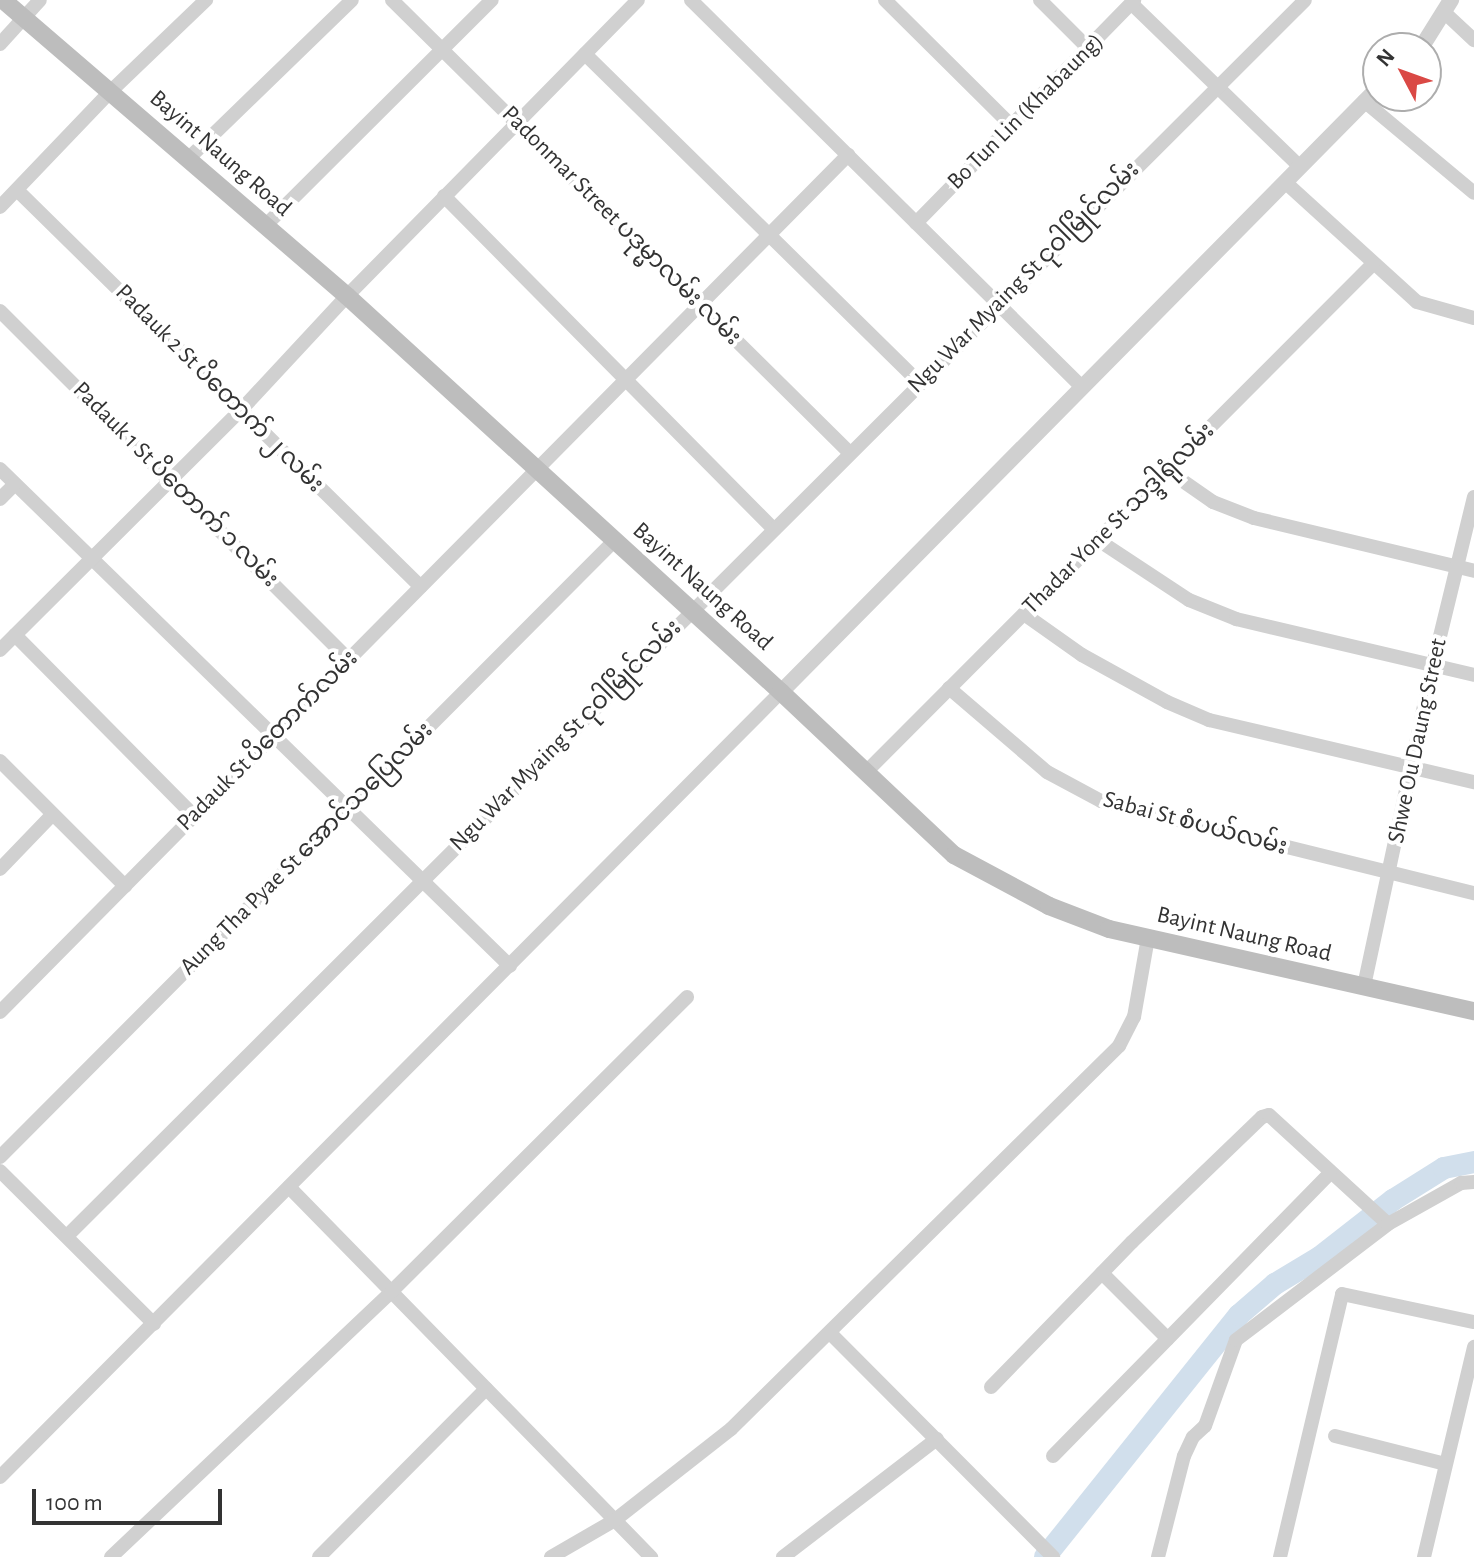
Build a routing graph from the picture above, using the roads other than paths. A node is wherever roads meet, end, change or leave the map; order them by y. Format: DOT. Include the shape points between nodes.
graph roads {
  1 [pos="3,0"];
  2 [pos="40,0"];
  3 [pos="206,0"];
  4 [pos="352,0"];
  5 [pos="392,0"];
  6 [pos="492,0"];
  7 [pos="638,0"];
  8 [pos="691,0"];
  9 [pos="885,0"];
  10 [pos="1040,0"];
  11 [pos="1305,0"];
  12 [pos="1133,2"];
  13 [pos="1448,7"];
  14 [pos="23,18"];
  15 [pos="1432,32"];
  16 [pos="1474,40"];
  17 [pos="0,44"];
  18 [pos="1089,49"];
  19 [pos="442,50"];
  20 [pos="585,54"];
  21 [pos="1215,88"];
  22 [pos="111,91"];
  23 [pos="1362,103"];
  24 [pos="1377,112"];
  25 [pos="516,123"];
  26 [pos="1012,126"];
  27 [pos="848,155"];
  28 [pos="188,159"];
  29 [pos="1300,167"];
  30 [pos="1285,182"];
  31 [pos="17,190"];
  32 [pos="1474,193"];
  33 [pos="444,196"];
  34 [pos="0,207"];
  35 [pos="916,223"];
  36 [pos="265,226"];
  37 [pos="769,235"];
  38 [pos="1372,265"];
  39 [pos="347,296"];
  40 [pos="700,304"];
  41 [pos="998,304"];
  42 [pos="0,311"];
  43 [pos="1474,318"];
  44 [pos="625,381"];
  45 [pos="920,383"];
  46 [pos="1082,387"];
  47 [pos="241,410"];
  48 [pos="850,453"];
  49 [pos="0,469"];
  50 [pos="537,470"];
  51 [pos="1167,470"];
  52 [pos="170,480"];
  53 [pos="15,484"];
  54 [pos="1474,497"];
  55 [pos="0,499"];
  56 [pos="773,529"];
  57 [pos="615,540"];
  58 [pos="1098,540"];
  59 [pos="92,557"];
  60 [pos="1456,567"];
  61 [pos="1474,571"];
  62 [pos="421,587"];
  63 [pos="692,610"];
  64 [pos="1024,614"];
  65 [pos="15,635"];
  66 [pos="0,650"];
  67 [pos="349,660"];
  68 [pos="1433,665"];
  69 [pos="1474,675"];
  70 [pos="949,688"];
  71 [pos="781,692"];
  72 [pos="274,736"];
  73 [pos="0,761"];
  74 [pos="1413,768"];
  75 [pos="865,773"];
  76 [pos="1474,782"];
  77 [pos="348,808"];
  78 [pos="53,814"];
  79 [pos="194,816"];
  80 [pos="0,869"];
  81 [pos="1389,874"];
  82 [pos="422,880"];
  83 [pos="125,886"];
  84 [pos="1474,893"];
  85 [pos="1148,938"];
  86 [pos="510,966"];
  87 [pos="1364,986"];
  88 [pos="687,997"];
  89 [pos="3,1004"];
  90 [pos="1474,1011"];
  91 [pos="0,1157"];
  92 [pos="0,1171"];
  93 [pos="1330,1173"];
  94 [pos="1474,1182"];
  95 [pos="289,1187"];
  96 [pos="1382,1220"];
  97 [pos="67,1236"];
  98 [pos="1102,1273"];
  99 [pos="391,1292"];
  100 [pos="1474,1322"];
  101 [pos="154,1324"];
  102 [pos="831,1334"];
  103 [pos="1168,1339"];
  104 [pos="1474,1347"];
  105 [pos="991,1387"];
  106 [pos="486,1389"];
  107 [pos="1335,1436"];
  108 [pos="937,1439"];
  109 [pos="1053,1456"];
  110 [pos="1446,1464"];
  111 [pos="0,1477"];
  112 [pos="615,1520"];
  113 [pos="111,1557"];
  114 [pos="319,1557"];
  115 [pos="551,1557"];
  116 [pos="651,1557"];
  117 [pos="783,1557"];
  118 [pos="1053,1557"];
  119 [pos="1158,1557"];
  120 [pos="1280,1557"];
  121 [pos="1424,1557"];
  1 -- 14 [label="main road, Bayint Naung Road"];
  2 -- 14 [label="street"];
  3 -- 22 [label="street"];
  4 -- 28 [label="street"];
  5 -- 19 [label="street, Padonmar Street ပဒုမ္မာလမ်း လမ်း"];
  6 -- 19 [label="street"];
  7 -- 20 [label="street"];
  8 -- 27 [label="street"];
  9 -- 26 [label="street"];
  10 -- 18 [label="street"];
  11 -- 21 [label="street, Ngu War Myaing St ငုဝါမြိုင်လမ်း"];
  12 -- 18 [label="street, Bo Tun Lin (Khabaung)"];
  12 -- 21 [label="street"];
  13 -- 15 [label="street"];
  13 -- 16 [label="street"];
  14 -- 17 [label="street"];
  14 -- 22 [label="main road, Bayint Naung Road"];
  18 -- 26 [label="street, Bo Tun Lin (Khabaung)"];
  19 -- 25 [label="street, Padonmar Street ပဒုမ္မာလမ်း လမ်း"];
  19 -- 36 [label="street"];
  20 -- 25 [label="street"];
  20 -- 37 [label="street"];
  21 -- 29 [label="street"];
  21 -- 41 [label="street, Ngu War Myaing St ငုဝါမြိုင်လမ်း"];
  22 -- 28 [label="main road, Bayint Naung Road"];
  22 -- 31 [label="street"];
  23 -- 29 [label="street"];
  24 -- 32 [label="street"];
  25 -- 33 [label="street"];
  25 -- 40 [label="street, Padonmar Street ပဒုမ္မာလမ်း လမ်း"];
  26 -- 35 [label="street, Bo Tun Lin (Khabaung)"];
  27 -- 35 [label="street"];
  27 -- 37 [label="street, Padauk St ပိတောက်လမ်း"];
  28 -- 36 [label="main road, Bayint Naung Road"];
  29 -- 30 [label="street"];
  30 -- 38 [label="street"];
  30 -- 46 [label="street"];
  31 -- 34 [label="street"];
  31 -- 47 [label="street, Padauk 2 St ပိတောက် ၂ လမ်း"];
  33 -- 39 [label="street"];
  33 -- 44 [label="street"];
  35 -- 41 [label="street"];
  36 -- 39 [label="main road, Bayint Naung Road"];
  37 -- 40 [label="street, Padauk St ပိတောက်လမ်း"];
  37 -- 45 [label="street"];
  38 -- 43 [label="street" via="1417,302"];
  38 -- 51 [label="street, Thadar Yone St သဒ္ဒါရုံလမ်း"];
  39 -- 47 [label="street"];
  39 -- 50 [label="main road, Bayint Naung Road"];
  40 -- 44 [label="street, Padauk St ပိတောက်လမ်း"];
  40 -- 48 [label="street, Padonmar Street ပဒုမ္မာလမ်း လမ်း"];
  41 -- 45 [label="street, Ngu War Myaing St ငုဝါမြိုင်လမ်း"];
  41 -- 46 [label="street"];
  42 -- 52 [label="street, Padauk 1 St ပိတောက် ၁ လမ်း"];
  44 -- 50 [label="street, Padauk St ပိတောက်လမ်း"];
  44 -- 56 [label="street"];
  45 -- 48 [label="street, Ngu War Myaing St ငုဝါမြိုင်လမ်း"];
  46 -- 71 [label="street"];
  47 -- 52 [label="street"];
  47 -- 62 [label="street, Padauk 2 St ပိတောက် ၂ လမ်း"];
  48 -- 56 [label="street, Ngu War Myaing St ငုဝါမြိုင်လမ်း"];
  49 -- 53 [label="street"];
  50 -- 57 [label="main road, Bayint Naung Road"];
  50 -- 62 [label="street, Padauk St ပိတောက်လမ်း"];
  51 -- 58 [label="street, Thadar Yone St သဒ္ဒါရုံလမ်း"];
  51 -- 60 [label="street" via="1213,502 1254,518"];
  52 -- 59 [label="street"];
  52 -- 67 [label="street, Padauk 1 St ပိတောက် ၁ လမ်း"];
  53 -- 55 [label="street"];
  53 -- 59 [label="street"];
  54 -- 60 [label="street, Shwe Ou Daung Street"];
  56 -- 63 [label="street, Ngu War Myaing St ငုဝါမြိုင်လမ်း"];
  57 -- 63 [label="main road, Bayint Naung Road"];
  57 -- 77 [label="street, Aung Tha Pyae St အောင်သပြေလမ်း"];
  58 -- 64 [label="street, Thadar Yone St သဒ္ဒါရုံလမ်း"];
  58 -- 68 [label="street" via="1189,600 1236,619"];
  59 -- 65 [label="street"];
  59 -- 72 [label="street"];
  60 -- 61 [label="street"];
  60 -- 68 [label="street, Shwe Ou Daung Street"];
  62 -- 67 [label="street, Padauk St ပိတောက်လမ်း"];
  63 -- 71 [label="main road, Bayint Naung Road"];
  63 -- 82 [label="street, Ngu War Myaing St ငုဝါမြိုင်လမ်း"];
  64 -- 70 [label="street, Thadar Yone St သဒ္ဒါရုံလမ်း"];
  64 -- 74 [label="street" via="1082,655 1209,720"];
  65 -- 66 [label="street"];
  65 -- 79 [label="street"];
  67 -- 72 [label="street, Padauk St ပိတောက်လမ်း"];
  68 -- 69 [label="street"];
  68 -- 74 [label="street, Shwe Ou Daung Street"];
  70 -- 75 [label="street, Thadar Yone St သဒ္ဒါရုံလမ်း"];
  70 -- 81 [label="street, Sabai St စံပယ်လမ်း" via="1047,772 1101,801"];
  71 -- 75 [label="main road, Bayint Naung Road"];
  71 -- 86 [label="street"];
  72 -- 77 [label="street"];
  72 -- 79 [label="street, Padauk St ပိတောက်လမ်း"];
  73 -- 78 [label="street"];
  74 -- 76 [label="street"];
  74 -- 81 [label="street, Shwe Ou Daung Street"];
  75 -- 85 [label="main road, Bayint Naung Road" via="954,855 1049,906"];
  77 -- 82 [label="street"];
  77 -- 91 [label="street, Aung Tha Pyae St အောင်သပြေလမ်း"];
  78 -- 80 [label="street"];
  78 -- 83 [label="street"];
  79 -- 83 [label="street, Padauk St ပိတောက်လမ်း"];
  81 -- 84 [label="street, Sabai St စံပယ်လမ်း"];
  81 -- 87 [label="street, Shwe Ou Daung Street"];
  82 -- 86 [label="street"];
  82 -- 97 [label="street, Ngu War Myaing St ငုဝါမြိုင်လမ်း"];
  83 -- 89 [label="street, Padauk St ပိတောက်လမ်း"];
  85 -- 87 [label="main road, Bayint Naung Road"];
  85 -- 102 [label="street" via="1134,1017 1119,1046"];
  86 -- 95 [label="street"];
  87 -- 90 [label="main road, Bayint Naung Road"];
  88 -- 99 [label="street"];
  92 -- 97 [label="street"];
  93 -- 96 [label="street"];
  93 -- 98 [label="street" via="1269,1115 1262,1117"];
  93 -- 103 [label="street"];
  94 -- 96 [label="street" via="1461,1183"];
  95 -- 99 [label="street"];
  95 -- 101 [label="street"];
  96 -- 119 [label="street" via="1236,1340 1205,1426 1184,1456"];
  97 -- 101 [label="street"];
  98 -- 103 [label="street"];
  98 -- 105 [label="street"];
  99 -- 106 [label="street"];
  99 -- 113 [label="street"];
  100 -- 120 [label="street" via="1342,1294"];
  101 -- 111 [label="street"];
  102 -- 108 [label="street"];
  102 -- 112 [label="street" via="731,1429"];
  103 -- 109 [label="street"];
  104 -- 110 [label="street"];
  106 -- 112 [label="street"];
  106 -- 114 [label="street"];
  107 -- 110 [label="street"];
  108 -- 117 [label="street"];
  108 -- 118 [label="street"];
  110 -- 121 [label="street"];
  112 -- 115 [label="street"];
  112 -- 116 [label="street"];
}
